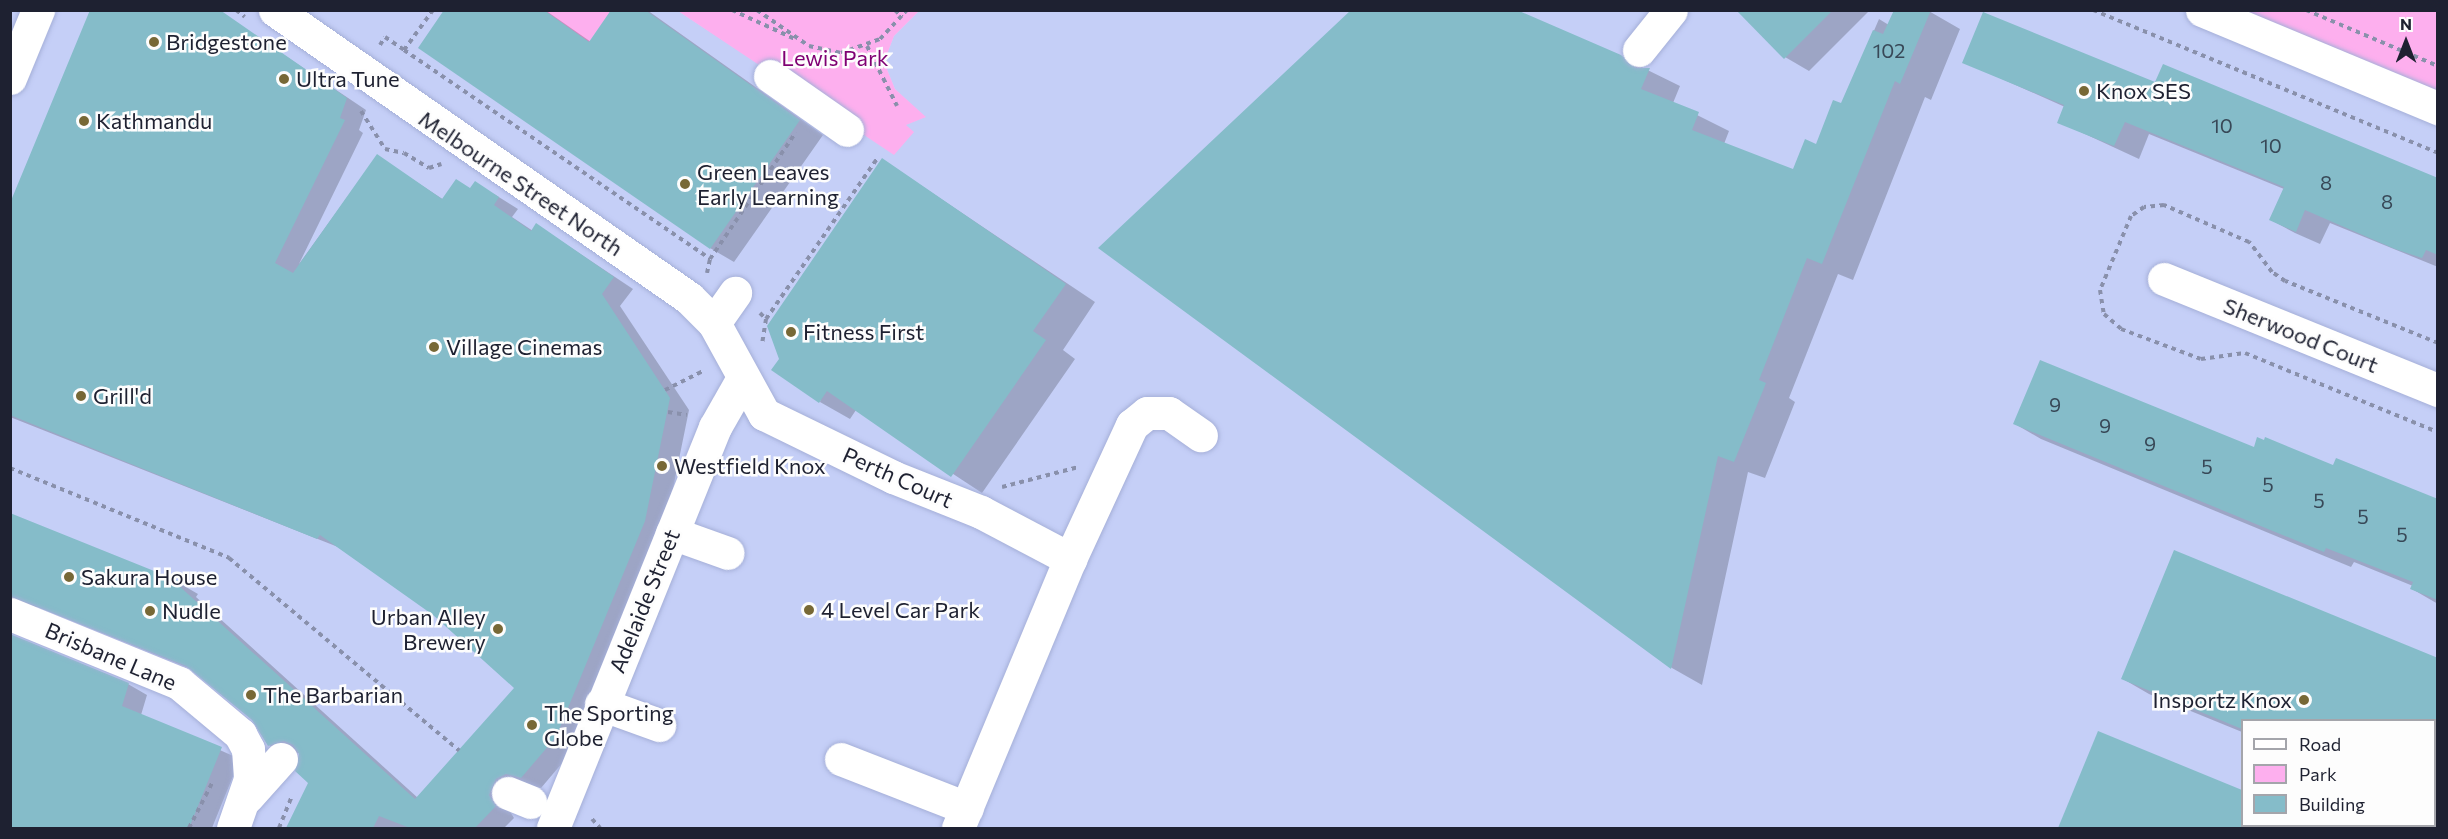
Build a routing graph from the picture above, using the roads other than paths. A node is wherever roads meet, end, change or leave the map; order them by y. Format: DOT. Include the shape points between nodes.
graph roads {
  1 [pos="38,10"];
  2 [pos="1671,10"];
  3 [pos="2202,10"];
  4 [pos="265,17"];
  5 [pos="1639,50"];
  6 [pos="770,76"];
  7 [pos="10,78"];
  8 [pos="2438,108"];
  9 [pos="847,130"];
  10 [pos="2164,279"];
  11 [pos="735,293"];
  12 [pos="714,323"];
  13 [pos="743,378"];
  14 [pos="2438,390"];
  15 [pos="1201,435"];
  16 [pos="672,532"];
  17 [pos="728,553"];
  18 [pos="1070,559"];
  19 [pos="10,614"];
  20 [pos="601,704"];
  21 [pos="659,725"];
  22 [pos="281,759"];
  23 [pos="841,759"];
  24 [pos="247,797"];
  25 [pos="963,818"];
  26 [pos="233,828"];
  27 [pos="553,828"];
  1 -- 7 [label="street"];
  2 -- 5 [label="street"];
  3 -- 8 [label="street"];
  4 -- 12 [label="street, Melbourne Street North" via="689,298"];
  6 -- 9 [label="street"];
  10 -- 14 [label="street, Sherwood Court"];
  11 -- 12 [label="street"];
  12 -- 13 [label="street, Melbourne Street North"];
  13 -- 16 [label="street, Adelaide Street" via="715,427"];
  13 -- 18 [label="street, Perth Court" via="764,414 893,477 981,512"];
  15 -- 18 [label="street" via="1169,413 1147,413 1132,425"];
  16 -- 17 [label="street"];
  16 -- 20 [label="street, Adelaide Street"];
  18 -- 25 [label="street"];
  19 -- 24 [label="street, Brisbane Lane" via="190,691 244,740 250,770"];
  20 -- 21 [label="street"];
  20 -- 27 [label="street, Adelaide Street"];
  22 -- 24 [label="street"];
  23 -- 25 [label="street"];
  24 -- 26 [label="street, Brisbane Lane"];
}
